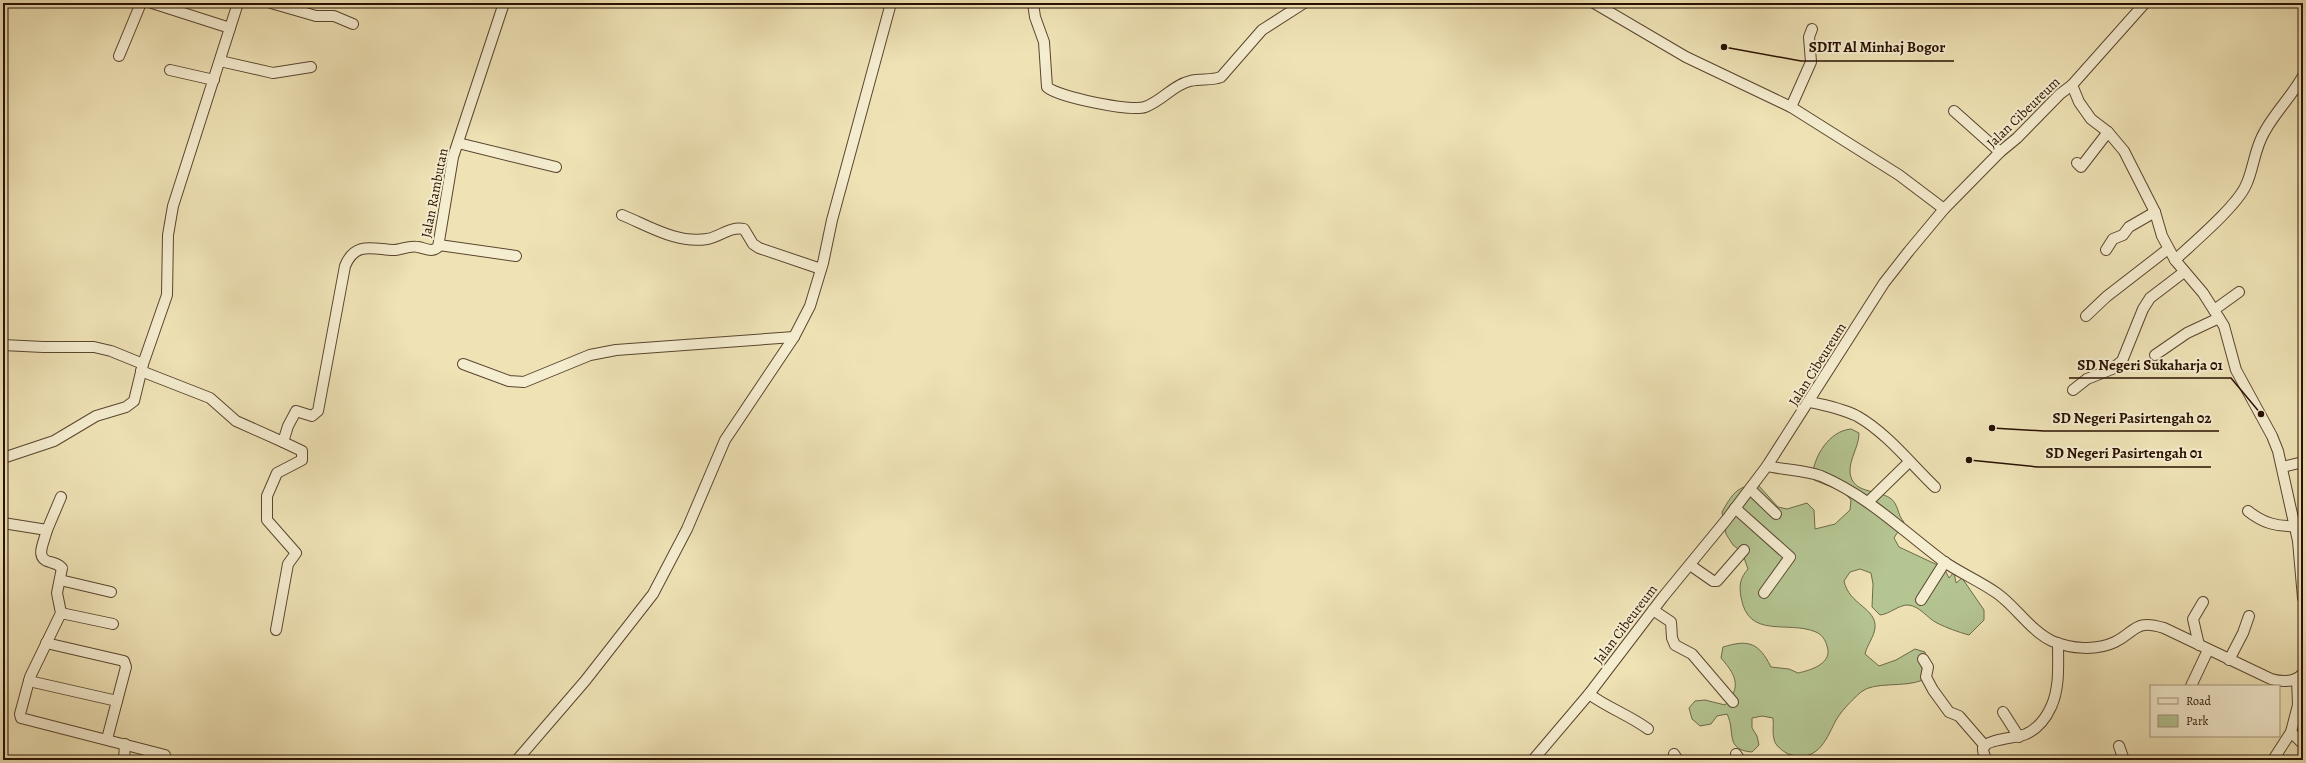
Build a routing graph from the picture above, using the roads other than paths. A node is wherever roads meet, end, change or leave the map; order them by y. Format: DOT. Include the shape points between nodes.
graph roads {
  1 [pos="140,3"];
  2 [pos="152,3"];
  3 [pos="238,3"];
  4 [pos="271,3"];
  5 [pos="504,3"];
  6 [pos="891,3"];
  7 [pos="1032,3"];
  8 [pos="1304,3"];
  9 [pos="1594,3"];
  10 [pos="2145,3"];
  11 [pos="353,24"];
  12 [pos="230,28"];
  13 [pos="1812,29"];
  14 [pos="119,56"];
  15 [pos="220,61"];
  16 [pos="312,67"];
  17 [pos="170,70"];
  18 [pos="2303,76"];
  19 [pos="214,80"];
  20 [pos="2072,85"];
  21 [pos="1791,107"];
  22 [pos="1954,111"];
  23 [pos="2108,132"];
  24 [pos="458,143"];
  25 [pos="2000,152"];
  26 [pos="2077,163"];
  27 [pos="556,167"];
  28 [pos="1944,209"];
  29 [pos="2155,212"];
  30 [pos="622,215"];
  31 [pos="439,245"];
  32 [pos="2168,248"];
  33 [pos="2106,250"];
  34 [pos="516,256"];
  35 [pos="2175,260"];
  36 [pos="821,269"];
  37 [pos="2184,272"];
  38 [pos="2239,292"];
  39 [pos="2217,314"];
  40 [pos="2086,316"];
  41 [pos="794,337"];
  42 [pos="3,345"];
  43 [pos="2154,355"];
  44 [pos="463,364"];
  45 [pos="142,367"];
  46 [pos="2073,390"];
  47 [pos="1810,402"];
  48 [pos="283,442"];
  49 [pos="3,458"];
  50 [pos="1909,462"];
  51 [pos="2303,462"];
  52 [pos="1767,466"];
  53 [pos="2282,467"];
  54 [pos="1935,487"];
  55 [pos="1750,489"];
  56 [pos="61,497"];
  57 [pos="1868,502"];
  58 [pos="1736,508"];
  59 [pos="2248,511"];
  60 [pos="1776,514"];
  61 [pos="3,523"];
  62 [pos="2296,526"];
  63 [pos="47,530"];
  64 [pos="1744,550"];
  65 [pos="1945,562"];
  66 [pos="1690,565"];
  67 [pos="60,580"];
  68 [pos="111,592"];
  69 [pos="1764,593"];
  70 [pos="2303,598"];
  71 [pos="1921,600"];
  72 [pos="2203,602"];
  73 [pos="1653,610"];
  74 [pos="61,613"];
  75 [pos="2249,616"];
  76 [pos="113,624"];
  77 [pos="276,630"];
  78 [pos="46,643"];
  79 [pos="2058,643"];
  80 [pos="2203,647"];
  81 [pos="1923,659"];
  82 [pos="2229,660"];
  83 [pos="2300,676"];
  84 [pos="29,681"];
  85 [pos="2191,685"];
  86 [pos="1589,694"];
  87 [pos="117,701"];
  88 [pos="1733,702"];
  89 [pos="2003,712"];
  90 [pos="1648,729"];
  91 [pos="2291,732"];
  92 [pos="2019,737"];
  93 [pos="107,739"];
  94 [pos="2302,743"];
  95 [pos="125,744"];
  96 [pos="1985,746"];
  97 [pos="2119,746"];
  98 [pos="165,755"];
  99 [pos="124,760"];
  100 [pos="517,760"];
  101 [pos="1533,760"];
  102 [pos="1986,760"];
  103 [pos="2124,760"];
  104 [pos="2272,760"];
  1 -- 14 [label="street"];
  2 -- 12 [label="street"];
  3 -- 12 [label="street"];
  4 -- 11 [label="street" via="316,16 334,16"];
  5 -- 24 [label="street, Jalan Rambutan"];
  6 -- 36 [label="street"];
  7 -- 8 [label="street" via="1044,42 1047,87 1082,99 1132,109 1148,106 1169,91 1190,81 1221,77 1262,30"];
  9 -- 21 [label="street" via="1686,56"];
  10 -- 20 [label="street, Jalan Cibeureum"];
  12 -- 15 [label="street"];
  13 -- 21 [label="street" via="1809,37 1811,62"];
  15 -- 16 [label="street" via="273,73"];
  15 -- 19 [label="street"];
  17 -- 19 [label="street"];
  18 -- 35 [label="street" via="2294,93 2264,132 2246,185 2238,199"];
  19 -- 45 [label="street" via="173,206 168,235 167,295"];
  20 -- 23 [label="street" via="2084,110"];
  20 -- 25 [label="street, Jalan Cibeureum" via="2018,138"];
  21 -- 28 [label="street" via="1893,171"];
  22 -- 25 [label="street"];
  23 -- 26 [label="street" via="2081,167"];
  23 -- 29 [label="street" via="2124,150"];
  24 -- 27 [label="street"];
  24 -- 31 [label="street, Jalan Rambutan" via="451,168"];
  25 -- 28 [label="street, Jalan Cibeureum"];
  28 -- 47 [label="street, Jalan Cibeureum" via="1884,283"];
  29 -- 32 [label="street"];
  29 -- 33 [label="street" via="2129,227 2123,235 2114,239"];
  30 -- 36 [label="street" via="672,236 691,241 711,239 737,227 744,229 758,248"];
  31 -- 34 [label="street"];
  31 -- 48 [label="street, Jalan Rambutan" via="437,249 432,250 413,246 393,250 367,247 354,253 345,266 318,411 312,416 296,410"];
  32 -- 35 [label="street"];
  32 -- 40 [label="street"];
  35 -- 37 [label="street"];
  36 -- 41 [label="street" via="810,306"];
  37 -- 39 [label="street"];
  37 -- 46 [label="street" via="2150,298 2122,361 2112,369 2087,379"];
  38 -- 39 [label="street"];
  39 -- 43 [label="street"];
  39 -- 53 [label="street" via="2228,337 2236,370 2272,436"];
  41 -- 44 [label="street" via="616,350 590,355 524,382 509,381"];
  41 -- 100 [label="street" via="725,440 687,529 653,594 585,681"];
  42 -- 45 [label="street" via="94,347 111,351"];
  45 -- 48 [label="street" via="210,398 236,421"];
  45 -- 49 [label="street" via="134,401 130,405 96,416 54,441"];
  47 -- 50 [label="street" via="1857,416 1885,438"];
  47 -- 52 [label="street, Jalan Cibeureum"];
  48 -- 77 [label="street" via="302,451 302,460 277,473 266,496 267,520 296,553 288,564"];
  50 -- 54 [label="street"];
  50 -- 57 [label="street"];
  51 -- 53 [label="street"];
  52 -- 55 [label="street, Jalan Cibeureum"];
  52 -- 57 [label="street" via="1820,476"];
  53 -- 62 [label="street"];
  55 -- 58 [label="street, Jalan Cibeureum"];
  55 -- 60 [label="street"];
  56 -- 63 [label="street"];
  57 -- 65 [label="street"];
  58 -- 66 [label="street, Jalan Cibeureum"];
  58 -- 69 [label="street" via="1793,560"];
  59 -- 62 [label="street" via="2264,521 2281,526"];
  61 -- 63 [label="street"];
  62 -- 70 [label="street"];
  63 -- 67 [label="street" via="40,553 41,558 62,568"];
  64 -- 66 [label="street" via="1717,581 1713,581"];
  65 -- 71 [label="street"];
  65 -- 79 [label="street" via="1981,582 2016,610 2040,634"];
  66 -- 73 [label="street, Jalan Cibeureum"];
  67 -- 68 [label="street"];
  67 -- 74 [label="street" via="57,593"];
  72 -- 80 [label="street" via="2193,619"];
  73 -- 86 [label="street, Jalan Cibeureum"];
  73 -- 88 [label="street" via="1671,622 1675,644 1692,654"];
  74 -- 76 [label="street"];
  74 -- 78 [label="street"];
  75 -- 82 [label="street"];
  78 -- 84 [label="street"];
  78 -- 87 [label="street" via="124,661 126,667"];
  79 -- 80 [label="street" via="2084,648 2101,646 2115,641 2134,627 2146,625 2164,628"];
  79 -- 92 [label="street" via="2057,685 2051,707 2034,730"];
  80 -- 82 [label="street"];
  80 -- 85 [label="street"];
  81 -- 96 [label="street" via="1928,667 1926,677 1932,690 1949,712 1959,716"];
  82 -- 83 [label="street" via="2277,681"];
  83 -- 91 [label="street" via="2298,705"];
  84 -- 87 [label="street"];
  84 -- 93 [label="street" via="21,718"];
  86 -- 90 [label="street"];
  86 -- 101 [label="street, Jalan Cibeureum"];
  87 -- 93 [label="street"];
  89 -- 92 [label="street"];
  91 -- 94 [label="street"];
  91 -- 104 [label="street"];
  92 -- 96 [label="street" via="1992,742"];
  93 -- 95 [label="street"];
  95 -- 98 [label="street"];
  95 -- 99 [label="street"];
  96 -- 102 [label="street" via="1983,751"];
  97 -- 103 [label="street"];
}
